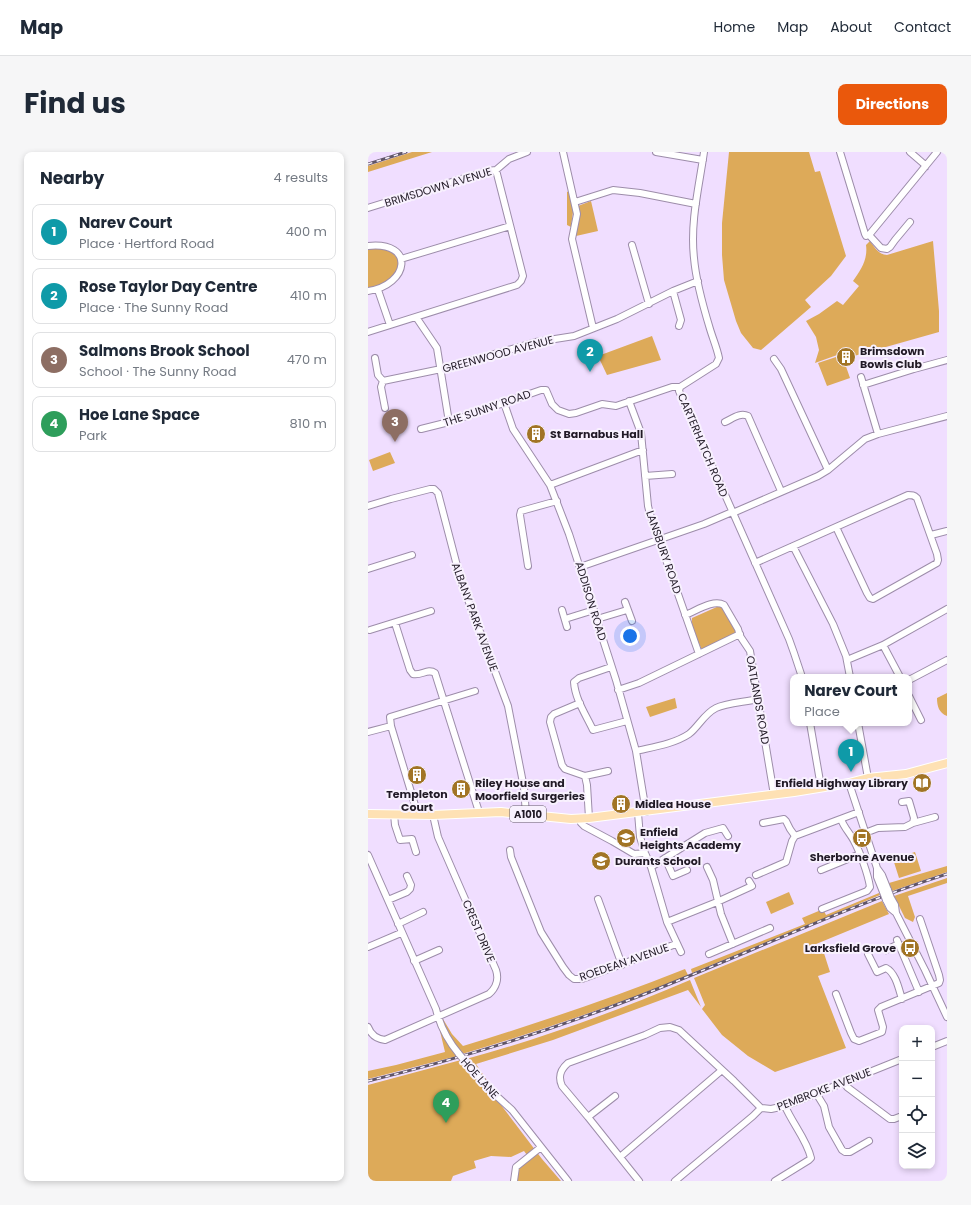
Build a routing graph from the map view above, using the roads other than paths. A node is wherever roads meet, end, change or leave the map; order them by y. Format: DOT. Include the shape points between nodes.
graph roads {
  1 [pos="527,152"];
  2 [pos="563,152"];
  3 [pos="656,152"];
  4 [pos="704,152"];
  5 [pos="840,152"];
  6 [pos="910,152"];
  7 [pos="937,152"];
  8 [pos="703,160"];
  9 [pos="925,167"];
  10 [pos="496,170"];
  11 [pos="575,202"];
  12 [pos="696,204"];
  13 [pos="368,208"];
  14 [pos="910,222"];
  15 [pos="510,226"];
  16 [pos="869,235"];
  17 [pos="632,245"];
  18 [pos="368,246"];
  19 [pos="401,259"];
  20 [pos="698,281"];
  21 [pos="378,290"];
  22 [pos="368,291"];
  23 [pos="673,291"];
  24 [pos="649,304"];
  25 [pos="416,317"];
  26 [pos="390,325"];
  27 [pos="679,326"];
  28 [pos="593,328"];
  29 [pos="368,332"];
  30 [pos="375,358"];
  31 [pos="774,359"];
  32 [pos="947,360"];
  33 [pos="440,369"];
  34 [pos="861,377"];
  35 [pos="383,381"];
  36 [pos="863,386"];
  37 [pos="680,387"];
  38 [pos="629,402"];
  39 [pos="504,403"];
  40 [pos="385,408"];
  41 [pos="947,416"];
  42 [pos="449,422"];
  43 [pos="725,422"];
  44 [pos="421,429"];
  45 [pos="878,434"];
  46 [pos="643,450"];
  47 [pos="828,470"];
  48 [pos="672,474"];
  49 [pos="646,476"];
  50 [pos="550,485"];
  51 [pos="781,491"];
  52 [pos="557,501"];
  53 [pos="368,506"];
  54 [pos="732,512"];
  55 [pos="836,527"];
  56 [pos="947,531"];
  57 [pos="931,535"];
  58 [pos="659,539"];
  59 [pos="793,546"];
  60 [pos="412,555"];
  61 [pos="755,563"];
  62 [pos="528,566"];
  63 [pos="580,567"];
  64 [pos="368,569"];
  65 [pos="625,602"];
  66 [pos="947,609"];
  67 [pos="562,610"];
  68 [pos="594,610"];
  69 [pos="628,610"];
  70 [pos="431,611"];
  71 [pos="685,615"];
  72 [pos="565,618"];
  73 [pos="597,619"];
  74 [pos="632,621"];
  75 [pos="395,623"];
  76 [pos="567,627"];
  77 [pos="370,630"];
  78 [pos="740,634"];
  79 [pos="882,645"];
  80 [pos="699,654"];
  81 [pos="847,660"];
  82 [pos="947,660"];
  83 [pos="611,666"];
  84 [pos="801,674"];
  85 [pos="849,674"];
  86 [pos="898,674"];
  87 [pos="912,678"];
  88 [pos="618,690"];
  89 [pos="475,691"];
  90 [pos="758,699"];
  91 [pos="444,700"];
  92 [pos="912,702"];
  93 [pos="580,703"];
  94 [pos="921,720"];
  95 [pos="627,721"];
  96 [pos="392,726"];
  97 [pos="811,726"];
  98 [pos="859,726"];
  99 [pos="368,732"];
  100 [pos="636,751"];
  101 [pos="947,763"];
  102 [pos="608,771"];
  103 [pos="585,776"];
  104 [pos="868,778"];
  105 [pos="849,783"];
  106 [pos="821,787"];
  107 [pos="774,795"];
  108 [pos="902,802"];
  109 [pos="479,812"];
  110 [pos="642,812"];
  111 [pos="859,812"];
  112 [pos="368,814"];
  113 [pos="394,814"];
  114 [pos="526,814"];
  115 [pos="418,815"];
  116 [pos="433,815"];
  117 [pos="935,817"];
  118 [pos="590,818"];
  119 [pos="580,819"];
  120 [pos="841,819"];
  121 [pos="762,823"];
  122 [pos="913,823"];
  123 [pos="865,833"];
  124 [pos="728,836"];
  125 [pos="795,836"];
  126 [pos="510,850"];
  127 [pos="416,852"];
  128 [pos="645,853"];
  129 [pos="860,854"];
  130 [pos="368,855"];
  131 [pos="665,858"];
  132 [pos="707,866"];
  133 [pos="651,867"];
  134 [pos="687,870"];
  135 [pos="821,870"];
  136 [pos="756,875"];
  137 [pos="407,876"];
  138 [pos="750,880"];
  139 [pos="598,899"];
  140 [pos="388,900"];
  141 [pos="717,902"];
  142 [pos="822,910"];
  143 [pos="423,912"];
  144 [pos="920,919"];
  145 [pos="667,922"];
  146 [pos="398,924"];
  147 [pos="770,928"];
  148 [pos="401,933"];
  149 [pos="676,944"];
  150 [pos="733,944"];
  151 [pos="368,947"];
  152 [pos="439,950"];
  153 [pos="886,950"];
  154 [pos="681,952"];
  155 [pos="709,954"];
  156 [pos="868,954"];
  157 [pos="414,961"];
  158 [pos="622,965"];
  159 [pos="933,986"];
  160 [pos="919,992"];
  161 [pos="836,994"];
  162 [pos="902,999"];
  163 [pos="438,1017"];
  164 [pos="947,1017"];
  165 [pos="368,1027"];
  166 [pos="947,1041"];
  167 [pos="935,1046"];
  168 [pos="899,1062"];
  169 [pos="722,1070"];
  170 [pos="845,1082"];
  171 [pos="816,1093"];
  172 [pos="615,1096"];
  173 [pos="785,1106"];
  174 [pos="761,1108"];
  175 [pos="588,1117"];
  176 [pos="899,1117"];
  177 [pos="869,1141"];
  178 [pos="542,1147"];
  179 [pos="620,1157"];
  180 [pos="514,1181"];
  181 [pos="568,1181"];
  182 [pos="639,1181"];
  183 [pos="675,1181"];
  184 [pos="775,1181"];
  1 -- 10 [label="street, BRIMSDOWN AVENUE" via="509,159"];
  2 -- 11 [label="street"];
  3 -- 8 [label="street"];
  4 -- 8 [label="street, CARTERHATCH ROAD"];
  5 -- 16 [label="street" via="865,234"];
  6 -- 9 [label="street"];
  7 -- 9 [label="street"];
  8 -- 12 [label="street, CARTERHATCH ROAD"];
  9 -- 16 [label="street"];
  10 -- 13 [label="street, BRIMSDOWN AVENUE"];
  10 -- 15 [label="street"];
  11 -- 12 [label="street" via="613,190"];
  11 -- 28 [label="street" via="577,214 572,239"];
  12 -- 20 [label="street, CARTERHATCH ROAD" via="693,237"];
  14 -- 16 [label="street" via="887,249 881,248"];
  15 -- 19 [label="street"];
  15 -- 25 [label="street" via="523,276 517,285"];
  17 -- 24 [label="street"];
  18 -- 19 [label="street" via="387,247 398,253"];
  19 -- 21 [label="street" via="398,275"];
  20 -- 23 [label="street, GREENWOOD AVENUE"];
  20 -- 37 [label="street, CARTERHATCH ROAD" via="719,360"];
  21 -- 22 [label="street"];
  21 -- 26 [label="street"];
  23 -- 24 [label="street, GREENWOOD AVENUE"];
  23 -- 27 [label="street" via="681,320"];
  24 -- 28 [label="street, GREENWOOD AVENUE"];
  25 -- 26 [label="street"];
  25 -- 33 [label="street" via="437,348"];
  26 -- 29 [label="street"];
  28 -- 33 [label="street, GREENWOOD AVENUE" via="574,336 536,342"];
  30 -- 35 [label="street" via="378,375"];
  31 -- 47 [label="street"];
  32 -- 36 [label="street"];
  33 -- 35 [label="street, GREENWOOD AVENUE"];
  33 -- 42 [label="street"];
  34 -- 36 [label="street"];
  35 -- 40 [label="street" via="381,388"];
  36 -- 45 [label="street"];
  37 -- 38 [label="street, THE SUNNY ROAD" via="672,387"];
  37 -- 54 [label="street, CARTERHATCH ROAD" via="679,391"];
  38 -- 39 [label="street, THE SUNNY ROAD" via="616,406 602,404 570,414 558,410 552,404 546,390 541,390"];
  38 -- 46 [label="street, LANSBURY ROAD" via="641,434"];
  39 -- 42 [label="street, THE SUNNY ROAD"];
  39 -- 50 [label="street, ADDISON ROAD" via="513,429"];
  41 -- 45 [label="street"];
  42 -- 44 [label="street, THE SUNNY ROAD"];
  43 -- 51 [label="street" via="743,414 748,416"];
  45 -- 47 [label="street" via="865,439"];
  46 -- 49 [label="street, LANSBURY ROAD"];
  46 -- 50 [label="street"];
  47 -- 51 [label="street"];
  48 -- 49 [label="street"];
  49 -- 58 [label="street, LANSBURY ROAD" via="648,506"];
  50 -- 52 [label="street, ADDISON ROAD"];
  51 -- 54 [label="street"];
  52 -- 62 [label="street" via="521,511"];
  52 -- 63 [label="street, ADDISON ROAD"];
  53 -- 114 [label="street, ALBANY PARK AVENUE" via="430,489 438,492 461,581 508,706 524,788"];
  54 -- 58 [label="street"];
  54 -- 61 [label="street, CARTERHATCH ROAD"];
  55 -- 57 [label="street" via="912,495 917,498"];
  55 -- 57 [label="street" via="872,599 938,563"];
  55 -- 59 [label="street"];
  56 -- 57 [label="street"];
  58 -- 63 [label="street"];
  58 -- 71 [label="street, LANSBURY ROAD"];
  59 -- 61 [label="street"];
  59 -- 81 [label="street" via="833,624"];
  60 -- 64 [label="street"];
  61 -- 84 [label="street, CARTERHATCH ROAD" via="789,639"];
  63 -- 68 [label="street, ADDISON ROAD"];
  65 -- 69 [label="street"];
  66 -- 79 [label="street"];
  67 -- 72 [label="street"];
  68 -- 72 [label="street"];
  68 -- 73 [label="street, ADDISON ROAD"];
  69 -- 73 [label="street"];
  69 -- 74 [label="street"];
  70 -- 75 [label="street"];
  71 -- 78 [label="street, OATLANDS ROAD" via="719,602 724,605"];
  71 -- 80 [label="street, LANSBURY ROAD"];
  72 -- 76 [label="street"];
  73 -- 83 [label="street, ADDISON ROAD"];
  75 -- 77 [label="street"];
  75 -- 91 [label="street" via="410,670 416,675 430,671 436,673"];
  78 -- 80 [label="street"];
  78 -- 90 [label="street, OATLANDS ROAD" via="750,651"];
  79 -- 81 [label="street"];
  79 -- 86 [label="street"];
  80 -- 88 [label="street" via="639,683"];
  81 -- 85 [label="street"];
  82 -- 87 [label="street"];
  83 -- 88 [label="street, ADDISON ROAD"];
  83 -- 93 [label="street" via="574,682"];
  88 -- 95 [label="street, ADDISON ROAD"];
  89 -- 91 [label="street"];
  90 -- 100 [label="street" via="715,708 680,739"];
  90 -- 107 [label="street, OATLANDS ROAD"];
  91 -- 96 [label="street" via="390,717"];
  91 -- 109 [label="street"];
  92 -- 94 [label="street"];
  93 -- 95 [label="street" via="594,730"];
  93 -- 103 [label="street" via="554,714 550,722 562,765 565,769"];
  95 -- 100 [label="street, ADDISON ROAD"];
  96 -- 99 [label="street"];
  96 -- 115 [label="street"];
  97 -- 106 [label="street"];
  98 -- 104 [label="street"];
  100 -- 110 [label="street, ADDISON ROAD"];
  101 -- 104 [label="main road, A1010" via="906,774"];
  102 -- 103 [label="street"];
  103 -- 118 [label="street"];
  104 -- 105 [label="main road, A1010"];
  105 -- 106 [label="main road, A1010"];
  105 -- 111 [label="street"];
  106 -- 107 [label="main road, A1010"];
  107 -- 110 [label="main road, A1010"];
  108 -- 122 [label="street" via="909,801"];
  109 -- 114 [label="main road, A1010"];
  109 -- 116 [label="main road, A1010"];
  110 -- 118 [label="main road, A1010"];
  110 -- 128 [label="street, ADDISON ROAD" via="640,837"];
  111 -- 120 [label="street"];
  111 -- 123 [label="street"];
  112 -- 113 [label="main road, A1010"];
  113 -- 115 [label="main road, A1010"];
  113 -- 127 [label="street" via="400,840 412,839"];
  114 -- 119 [label="main road, A1010"];
  115 -- 116 [label="main road, A1010"];
  116 -- 163 [label="street, CREST DRIVE" via="438,838 497,976 496,986 489,994"];
  117 -- 122 [label="street"];
  118 -- 119 [label="main road, A1010"];
  119 -- 128 [label="street" via="584,826 634,854"];
  120 -- 125 [label="street"];
  120 -- 129 [label="street"];
  121 -- 125 [label="street" via="784,819"];
  122 -- 123 [label="street" via="905,827 878,828"];
  123 -- 159 [label="street, bridge" via="890,908 896,913"];
  124 -- 131 [label="street" via="723,828 705,834"];
  125 -- 136 [label="street" via="787,863"];
  126 -- 158 [label="street, ROEDEAN AVENUE" via="541,932 569,975 574,979 582,979"];
  128 -- 133 [label="street, ADDISON ROAD"];
  129 -- 135 [label="street"];
  129 -- 142 [label="street" via="870,887 867,891"];
  130 -- 140 [label="street, HOE LANE"];
  131 -- 133 [label="street"];
  131 -- 134 [label="street" via="673,876"];
  132 -- 141 [label="street" via="713,880"];
  133 -- 145 [label="street, ADDISON ROAD"];
  137 -- 140 [label="street" via="410,889"];
  138 -- 141 [label="street" via="752,886"];
  139 -- 158 [label="street"];
  140 -- 146 [label="street, HOE LANE"];
  141 -- 145 [label="street"];
  141 -- 150 [label="street"];
  143 -- 146 [label="street"];
  144 -- 159 [label="street" via="940,980"];
  145 -- 149 [label="street, ADDISON ROAD"];
  146 -- 148 [label="street, HOE LANE"];
  147 -- 150 [label="street"];
  148 -- 151 [label="street"];
  148 -- 157 [label="street, HOE LANE"];
  149 -- 154 [label="street, ADDISON ROAD"];
  149 -- 158 [label="street, ROEDEAN AVENUE"];
  150 -- 155 [label="street"];
  152 -- 157 [label="street"];
  153 -- 160 [label="street" via="898,942"];
  156 -- 162 [label="street" via="876,974 886,968 890,970"];
  157 -- 163 [label="street, HOE LANE"];
  159 -- 160 [label="street"];
  159 -- 164 [label="street"];
  160 -- 162 [label="street"];
  161 -- 162 [label="street" via="854,1040 859,1041 882,1032 878,1010"];
  163 -- 165 [label="street, CREST DRIVE" via="385,1040 375,1038"];
  163 -- 178 [label="street, HOE LANE, bridge" via="448,1039 459,1054 490,1090 512,1110"];
  166 -- 167 [label="street"];
  168 -- 170 [label="street, PEMBROKE AVENUE"];
  169 -- 174 [label="street"];
  169 -- 175 [label="street" via="679,1030 670,1027 660,1028 568,1063 562,1068 562,1086"];
  169 -- 179 [label="street"];
  170 -- 171 [label="street, PEMBROKE AVENUE"];
  170 -- 176 [label="street" via="847,1087 890,1119"];
  171 -- 173 [label="street, PEMBROKE AVENUE"];
  171 -- 177 [label="street" via="824,1106 829,1127 842,1150 850,1152"];
  172 -- 175 [label="street"];
  173 -- 174 [label="street, PEMBROKE AVENUE"];
  173 -- 184 [label="street" via="810,1158"];
  174 -- 183 [label="street, PEMBROKE AVENUE"];
  175 -- 179 [label="street"];
  178 -- 180 [label="street" via="516,1167"];
  178 -- 181 [label="street, HOE LANE"];
  179 -- 182 [label="street"];
}
